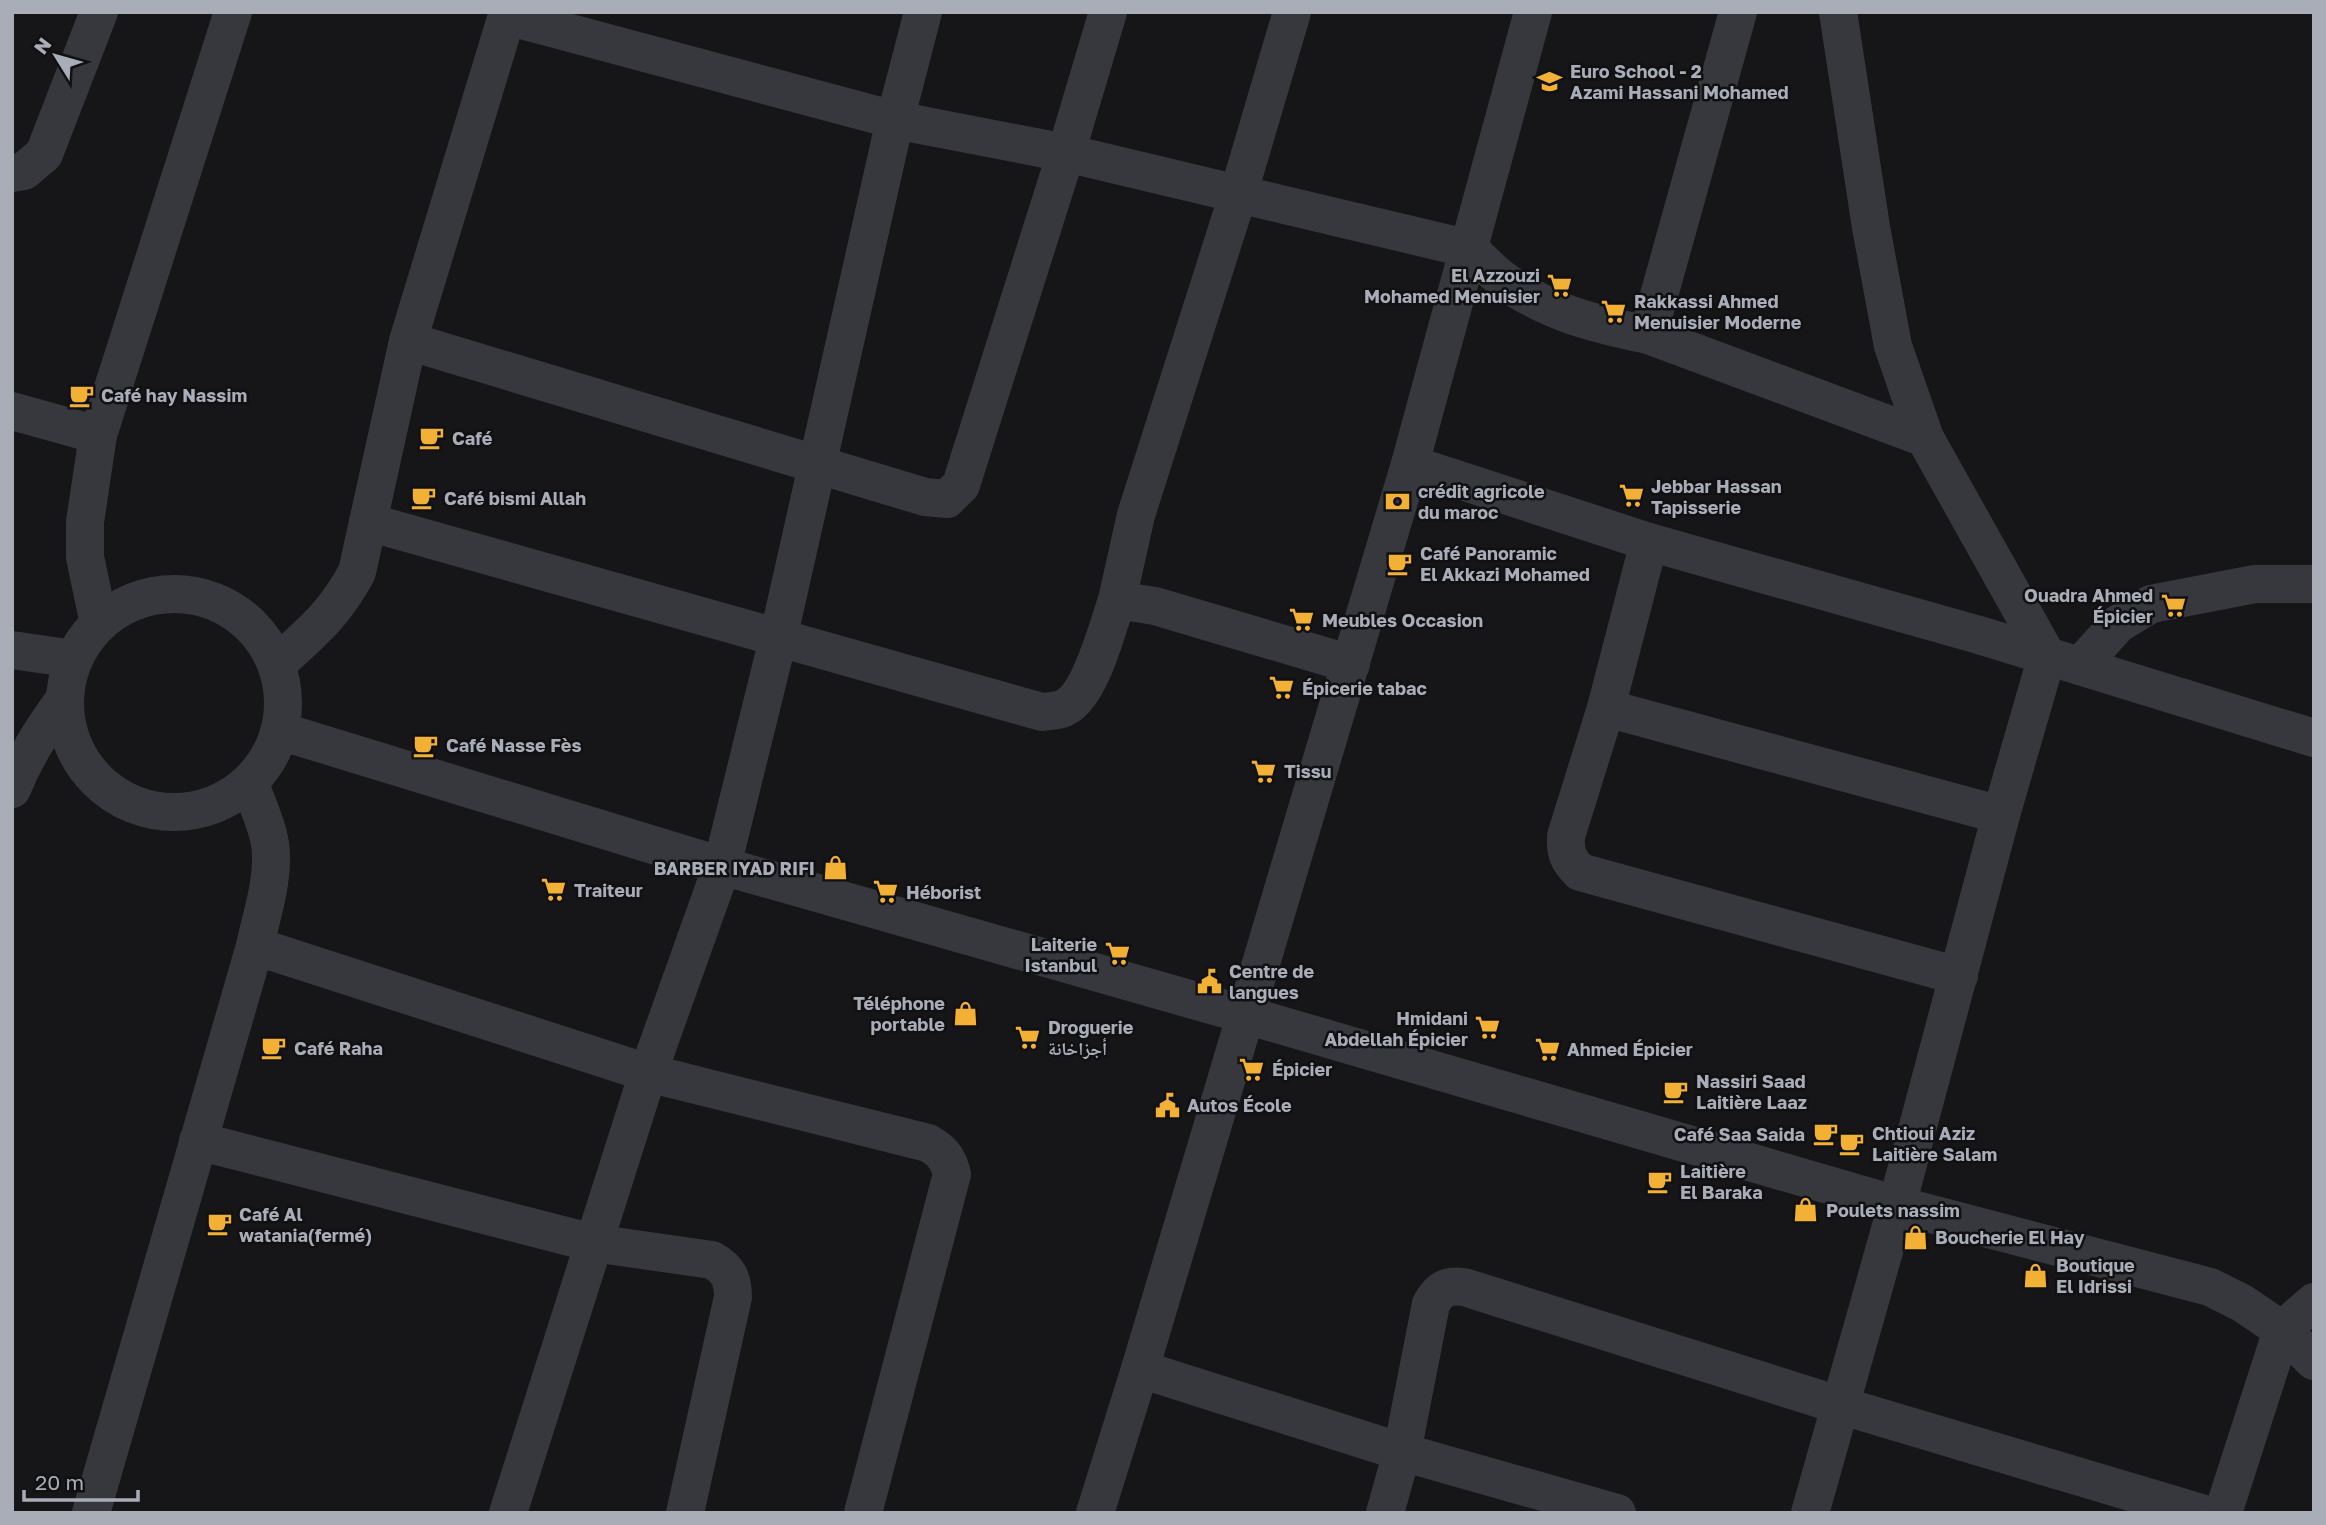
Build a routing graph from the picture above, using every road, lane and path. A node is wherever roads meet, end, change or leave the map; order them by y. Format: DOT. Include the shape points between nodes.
graph roads {
  1 [pos="99,12"];
  2 [pos="233,12"];
  3 [pos="923,12"];
  4 [pos="1292,12"];
  5 [pos="1533,12"];
  6 [pos="1738,12"];
  7 [pos="1838,12"];
  8 [pos="507,14"];
  9 [pos="1100,14"];
  10 [pos="895,120"];
  11 [pos="1066,153"];
  12 [pos="12,173"];
  13 [pos="1238,195"];
  14 [pos="1470,249"];
  15 [pos="1648,335"];
  16 [pos="408,341"];
  17 [pos="12,411"];
  18 [pos="98,435"];
  19 [pos="1925,438"];
  20 [pos="818,463"];
  21 [pos="1410,464"];
  22 [pos="368,522"];
  23 [pos="1649,542"];
  24 [pos="2314,584"];
  25 [pos="1117,600"];
  26 [pos="99,624"];
  27 [pos="778,639"];
  28 [pos="12,650"];
  29 [pos="74,659"];
  30 [pos="2063,661"];
  31 [pos="277,664"];
  32 [pos="1351,664"];
  33 [pos="64,700"];
  34 [pos="1606,708"];
  35 [pos="284,732"];
  36 [pos="2314,738"];
  37 [pos="250,783"];
  38 [pos="12,789"];
  39 [pos="2001,815"];
  40 [pos="722,866"];
  41 [pos="255,947"];
  42 [pos="1959,976"];
  43 [pos="1246,1015"];
  44 [pos="648,1073"];
  45 [pos="198,1141"];
  46 [pos="1897,1205"];
  47 [pos="593,1243"];
  48 [pos="2314,1302"];
  49 [pos="2282,1330"];
  50 [pos="2314,1361"];
  51 [pos="1140,1370"];
  52 [pos="1839,1405"];
  53 [pos="1402,1452"];
  54 [pos="91,1513"];
  55 [pos="508,1513"];
  56 [pos="684,1513"];
  57 [pos="863,1513"];
  58 [pos="1095,1513"];
  59 [pos="1385,1513"];
  60 [pos="1617,1513"];
  61 [pos="1810,1513"];
  62 [pos="2201,1513"];
  63 [pos="2223,1513"];
  1 -- 12 [label="street" via="44,154 24,171"];
  2 -- 18 [label="street"];
  3 -- 10 [label="street"];
  4 -- 13 [label="street"];
  5 -- 14 [label="street"];
  6 -- 15 [label="street"];
  7 -- 19 [label="street" via="1893,346"];
  8 -- 10 [label="street"];
  8 -- 16 [label="street"];
  9 -- 11 [label="street"];
  10 -- 11 [label="street"];
  10 -- 20 [label="street"];
  11 -- 13 [label="street"];
  11 -- 20 [label="street" via="961,485 947,499 938,500"];
  13 -- 14 [label="street"];
  13 -- 25 [label="street" via="1136,515"];
  14 -- 15 [label="street" via="1500,278 1555,311"];
  14 -- 21 [label="street"];
  15 -- 19 [label="street"];
  16 -- 20 [label="street"];
  16 -- 22 [label="street"];
  17 -- 18 [label="street"];
  18 -- 26 [label="street" via="85,522 85,557"];
  19 -- 30 [label="street"];
  20 -- 27 [label="street"];
  21 -- 23 [label="street"];
  21 -- 32 [label="street"];
  22 -- 27 [label="street"];
  22 -- 31 [label="street" via="356,572 342,599 324,622"];
  23 -- 30 [label="street"];
  23 -- 34 [label="street"];
  24 -- 30 [label="street" via="2255,584 2151,604"];
  25 -- 27 [label="street" via="1087,685 1063,709 1042,712"];
  25 -- 32 [label="street" via="1155,606"];
  26 -- 29 [label="street"];
  26 -- 31 [label="street" via="135,601 177,593 219,603 254,627"];
  27 -- 40 [label="street"];
  28 -- 29 [label="street"];
  29 -- 33 [label="street"];
  30 -- 36 [label="street"];
  30 -- 39 [label="street"];
  31 -- 35 [label="street"];
  32 -- 43 [label="street"];
  33 -- 37 [label="street" via="72,743 94,779 129,804 171,813 214,806"];
  33 -- 38 [label="street" via="27,755"];
  34 -- 39 [label="street"];
  34 -- 42 [label="street" via="1566,836 1569,861 1580,872"];
  35 -- 37 [label="street"];
  35 -- 40 [label="street"];
  37 -- 41 [label="street" via="272,857"];
  39 -- 42 [label="street"];
  40 -- 43 [label="street"];
  40 -- 44 [label="street"];
  41 -- 44 [label="street"];
  41 -- 45 [label="street"];
  42 -- 46 [label="street"];
  43 -- 46 [label="street"];
  43 -- 51 [label="street"];
  44 -- 47 [label="street"];
  44 -- 57 [label="street" via="928,1143 949,1160 952,1174"];
  45 -- 47 [label="street"];
  45 -- 54 [label="street"];
  46 -- 49 [label="street" via="2210,1287"];
  46 -- 52 [label="street"];
  47 -- 55 [label="street"];
  47 -- 56 [label="street" via="712,1260 727,1271 733,1283"];
  48 -- 49 [label="street"];
  49 -- 50 [label="street"];
  49 -- 63 [label="street"];
  51 -- 53 [label="street"];
  51 -- 58 [label="street"];
  52 -- 53 [label="street" via="1451,1285 1436,1294 1431,1304"];
  52 -- 61 [label="street"];
  52 -- 62 [label="street"];
  53 -- 59 [label="street"];
  53 -- 60 [label="street"];
}
